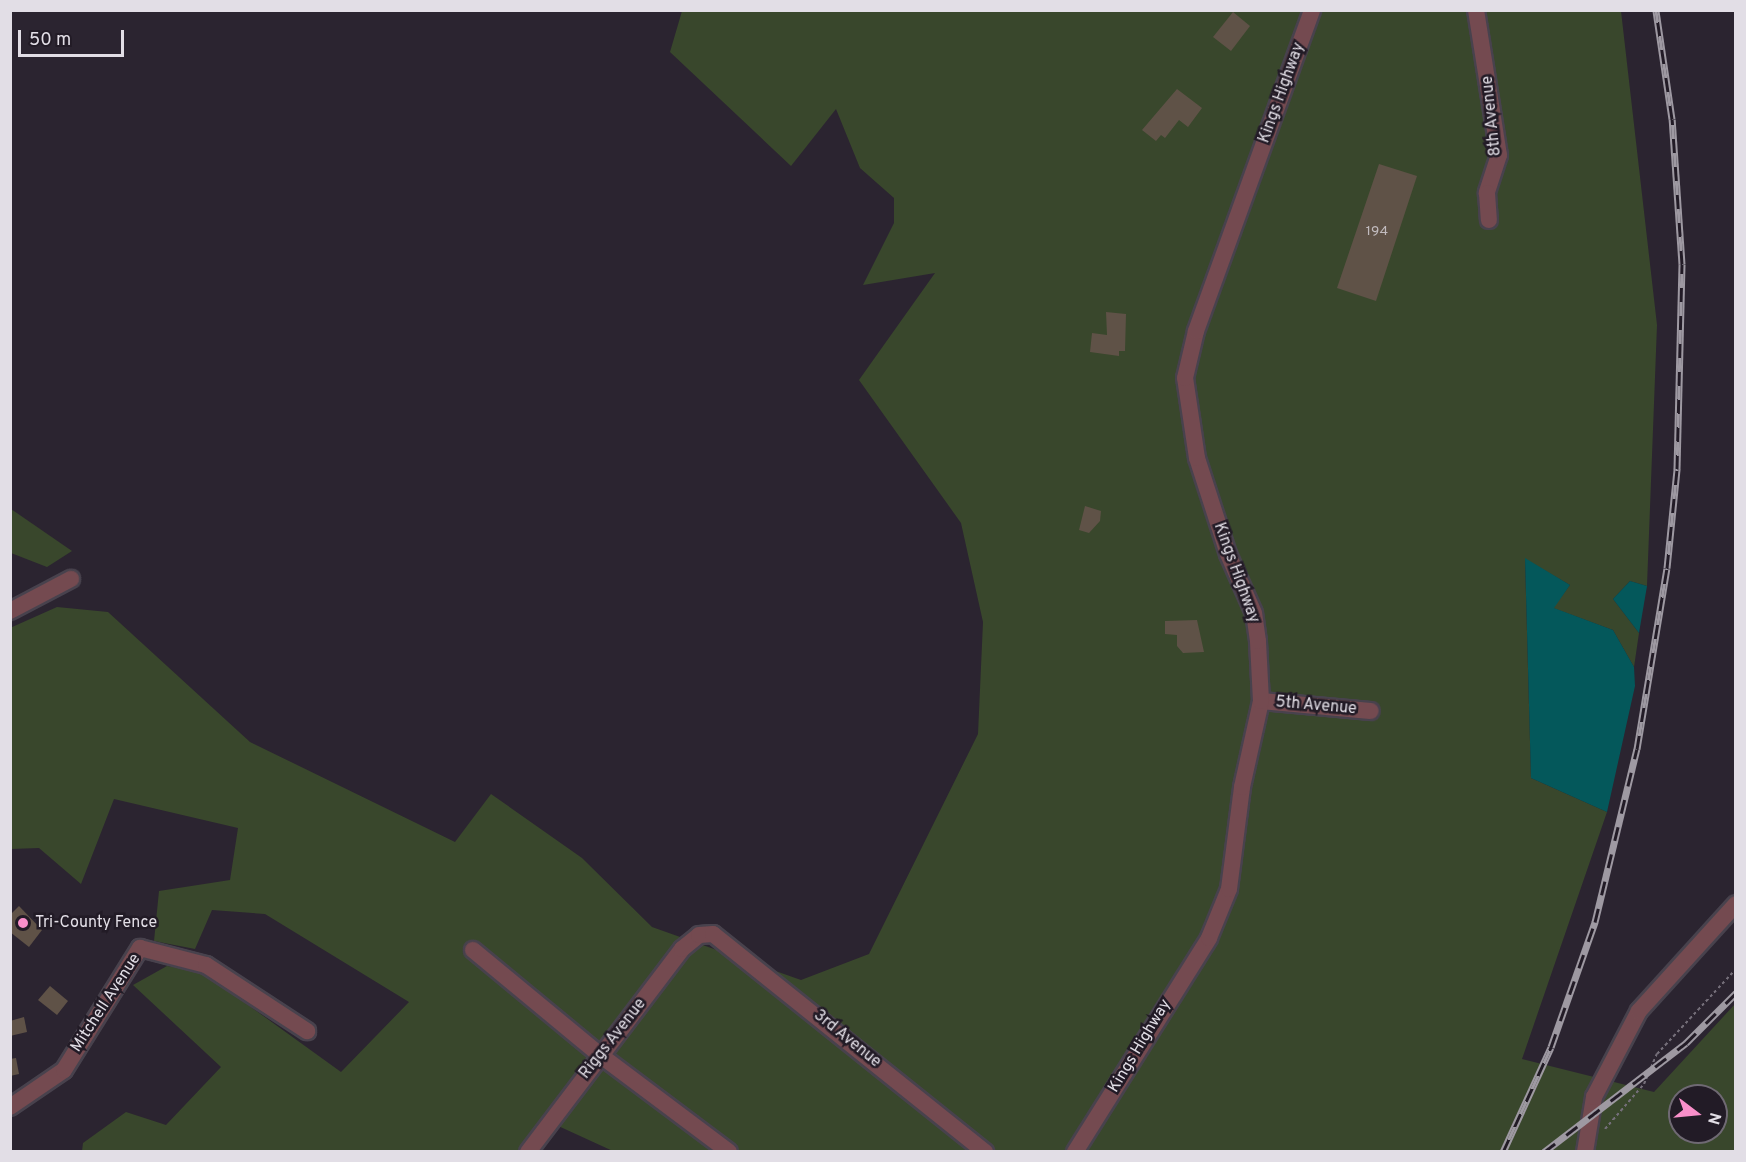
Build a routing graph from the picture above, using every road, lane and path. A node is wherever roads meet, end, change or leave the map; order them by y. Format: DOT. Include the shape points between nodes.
graph roads {
  1 [pos="1312,10"];
  2 [pos="1476,10"];
  3 [pos="1489,220"];
  4 [pos="71,579"];
  5 [pos="10,611"];
  6 [pos="1261,702"];
  7 [pos="1371,711"];
  8 [pos="1736,904"];
  9 [pos="705,934"];
  10 [pos="473,950"];
  11 [pos="1736,969"];
  12 [pos="307,1032"];
  13 [pos="600,1055"];
  14 [pos="10,1107"];
  15 [pos="1600,1135"];
  16 [pos="528,1152"];
  17 [pos="729,1152"];
  18 [pos="985,1152"];
  19 [pos="1075,1152"];
  20 [pos="1585,1152"];
  1 -- 6 [label="street, Kings Highway" via="1196,331 1185,378 1197,458 1228,554 1254,614"];
  2 -- 3 [label="street, 8th Avenue" via="1499,155 1487,193"];
  4 -- 5 [label="street"];
  6 -- 7 [label="street, 5th Avenue"];
  6 -- 19 [label="street, Kings Highway" via="1221,915"];
  8 -- 20 [label="street" via="1639,1011 1594,1097"];
  9 -- 13 [label="street, Riggs Avenue" via="682,949"];
  9 -- 18 [label="street, 3rd Avenue" via="713,934 782,987"];
  10 -- 13 [label="street"];
  11 -- 15 [label="path" via="1658,1054 1644,1084"];
  12 -- 14 [label="street, Mitchell Avenue" via="206,965 140,948 64,1070"];
  13 -- 16 [label="street, Riggs Avenue"];
  13 -- 17 [label="street"];
}
